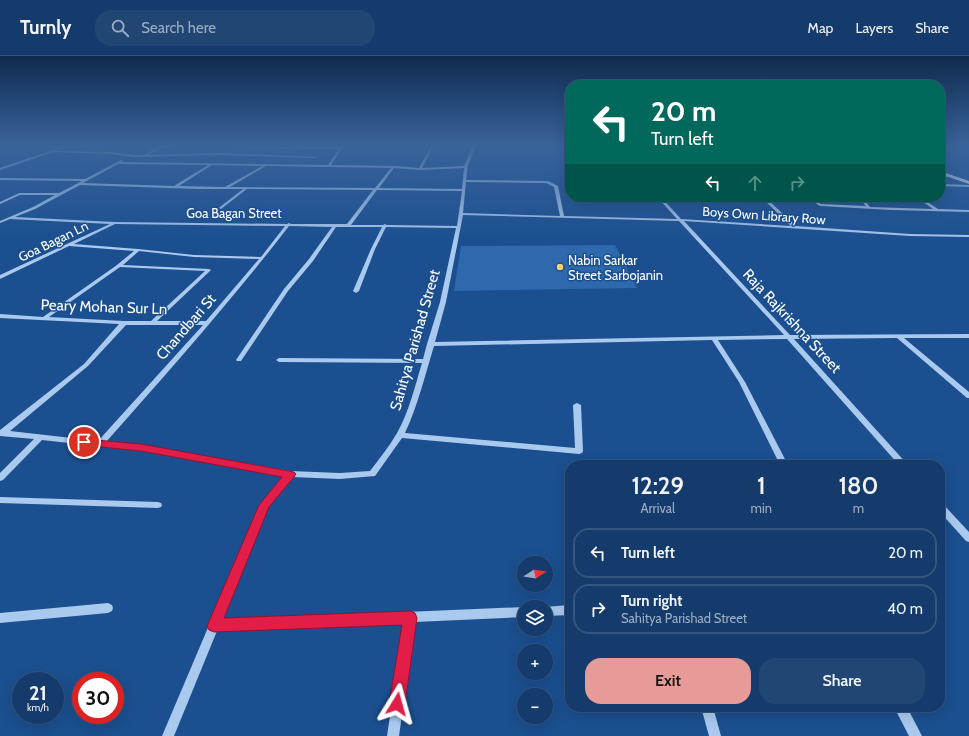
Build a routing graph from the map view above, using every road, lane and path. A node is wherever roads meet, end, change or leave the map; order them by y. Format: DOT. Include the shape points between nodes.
graph roads {
  1 [pos="91,178"];
  2 [pos="190,178"];
  3 [pos="244,178"];
  4 [pos="385,178"];
  5 [pos="464,178"];
  6 [pos="954,178"];
  7 [pos="0,179"];
  8 [pos="87,180"];
  9 [pos="464,181"];
  10 [pos="81,184"];
  11 [pos="969,184"];
  12 [pos="945,185"];
  13 [pos="175,187"];
  14 [pos="225,189"];
  15 [pos="246,189"];
  16 [pos="377,189"];
  17 [pos="463,190"];
  18 [pos="61,194"];
  19 [pos="0,202"];
  20 [pos="664,202"];
  21 [pos="768,202"];
  22 [pos="816,202"];
  23 [pos="864,202"];
  24 [pos="925,202"];
  25 [pos="221,208"];
  26 [pos="869,208"];
  27 [pos="937,210"];
  28 [pos="969,211"];
  29 [pos="461,214"];
  30 [pos="562,216"];
  31 [pos="10,218"];
  32 [pos="680,220"];
  33 [pos="0,222"];
  34 [pos="115,223"];
  35 [pos="288,224"];
  36 [pos="335,225"];
  37 [pos="349,225"];
  38 [pos="385,225"];
  39 [pos="458,226"];
  40 [pos="795,228"];
  41 [pos="969,236"];
  42 [pos="68,245"];
  43 [pos="138,250"];
  44 [pos="263,258"];
  45 [pos="119,266"];
  46 [pos="0,277"];
  47 [pos="356,291"];
  48 [pos="0,316"];
  49 [pos="43,319"];
  50 [pos="124,323"];
  51 [pos="152,323"];
  52 [pos="208,323"];
  53 [pos="969,336"];
  54 [pos="788,337"];
  55 [pos="899,337"];
  56 [pos="714,338"];
  57 [pos="430,344"];
  58 [pos="239,360"];
  59 [pos="279,360"];
  60 [pos="425,361"];
  61 [pos="969,396"];
  62 [pos="577,405"];
  63 [pos="2,433"];
  64 [pos="400,435"];
  65 [pos="40,438"];
  66 [pos="99,444"];
  67 [pos="781,460"];
  68 [pos="899,460"];
  69 [pos="290,474"];
  70 [pos="0,478"];
  71 [pos="0,500"];
  72 [pos="158,505"];
  73 [pos="945,512"];
  74 [pos="969,538"];
  75 [pos="108,608"];
  76 [pos="565,610"];
  77 [pos="553,611"];
  78 [pos="517,612"];
  79 [pos="0,618"];
  80 [pos="410,618"];
  81 [pos="214,626"];
  82 [pos="708,712"];
  83 [pos="903,712"];
  84 [pos="168,736"];
  85 [pos="393,736"];
  86 [pos="715,736"];
  87 [pos="916,736"];
  1 -- 8 [label="street, Goa Bagan Street"];
  2 -- 13 [label="street"];
  3 -- 14 [label="street"];
  4 -- 16 [label="street"];
  5 -- 9 [label="street, Sahitya Parishad Street"];
  6 -- 11 [label="main road"];
  7 -- 8 [label="street"];
  8 -- 10 [label="street, Goa Bagan Street"];
  9 -- 17 [label="street, Sahitya Parishad Street"];
  9 -- 30 [label="street" via="547,182 556,186"];
  10 -- 13 [label="street"];
  10 -- 18 [label="street, Goa Bagan Street"];
  11 -- 12 [label="street"];
  13 -- 14 [label="street"];
  14 -- 15 [label="street"];
  15 -- 16 [label="street"];
  15 -- 25 [label="street"];
  16 -- 17 [label="street"];
  16 -- 37 [label="street"];
  17 -- 29 [label="street, Sahitya Parishad Street"];
  18 -- 19 [label="street" via="19,194"];
  18 -- 31 [label="street, Goa Bagan Street"];
  20 -- 32 [label="street, Raja Rajkrishna Street"];
  21 -- 40 [label="street"];
  22 -- 26 [label="street" via="820,205"];
  23 -- 26 [label="street"];
  24 -- 27 [label="street"];
  26 -- 27 [label="street"];
  27 -- 28 [label="street"];
  29 -- 30 [label="street, Boys Own Library Row"];
  29 -- 39 [label="street, Sahitya Parishad Street"];
  30 -- 32 [label="street, Boys Own Library Row"];
  31 -- 33 [label="street, Goa Bagan Street"];
  31 -- 34 [label="street, Goa Bagan Street"];
  32 -- 40 [label="street, Boys Own Library Row"];
  32 -- 54 [label="street, Raja Rajkrishna Street"];
  34 -- 35 [label="street, Goa Bagan Street"];
  34 -- 42 [label="street, Goa Bagan Ln"];
  35 -- 36 [label="street, Goa Bagan Street"];
  35 -- 44 [label="street, Chandbari St"];
  36 -- 37 [label="street, Goa Bagan Street"];
  36 -- 58 [label="street" via="286,290"];
  37 -- 38 [label="street, Goa Bagan Street"];
  38 -- 39 [label="street, Goa Bagan Street"];
  38 -- 47 [label="street"];
  39 -- 57 [label="street, Sahitya Parishad Street" via="443,302"];
  40 -- 41 [label="street, Boys Own Library Row"];
  42 -- 43 [label="street"];
  42 -- 46 [label="street, Goa Bagan Ln"];
  43 -- 44 [label="street" via="194,256"];
  43 -- 45 [label="street"];
  44 -- 52 [label="street, Chandbari St"];
  45 -- 49 [label="street"];
  45 -- 51 [label="street" via="210,270"];
  48 -- 49 [label="street, Peary Mohan Sur Ln"];
  49 -- 50 [label="street, Peary Mohan Sur Ln"];
  50 -- 51 [label="street, Peary Mohan Sur Ln"];
  50 -- 63 [label="street" via="86,365"];
  51 -- 52 [label="street, Peary Mohan Sur Ln"];
  52 -- 66 [label="street, Chandbari St"];
  53 -- 55 [label="street"];
  54 -- 55 [label="street"];
  54 -- 56 [label="street"];
  54 -- 68 [label="street, Raja Rajkrishna Street"];
  55 -- 61 [label="street"];
  56 -- 57 [label="street"];
  56 -- 67 [label="street" via="742,382"];
  57 -- 60 [label="street, Sahitya Parishad Street"];
  59 -- 60 [label="street"];
  60 -- 64 [label="street, Sahitya Parishad Street" via="418,389"];
  62 -- 64 [label="street" via="579,451"];
  63 -- 65 [label="street"];
  64 -- 69 [label="street, Sahitya Parishad Street" via="372,474"];
  65 -- 66 [label="street"];
  65 -- 70 [label="street"];
  66 -- 69 [label="street" via="141,448"];
  69 -- 81 [label="street" via="264,505"];
  71 -- 72 [label="street"];
  73 -- 74 [label="street"];
  75 -- 79 [label="street"];
  76 -- 77 [label="street"];
  78 -- 80 [label="street"];
  80 -- 81 [label="street"];
  80 -- 85 [label="street"];
  81 -- 84 [label="street"];
  82 -- 86 [label="street"];
  83 -- 87 [label="street"];
}
